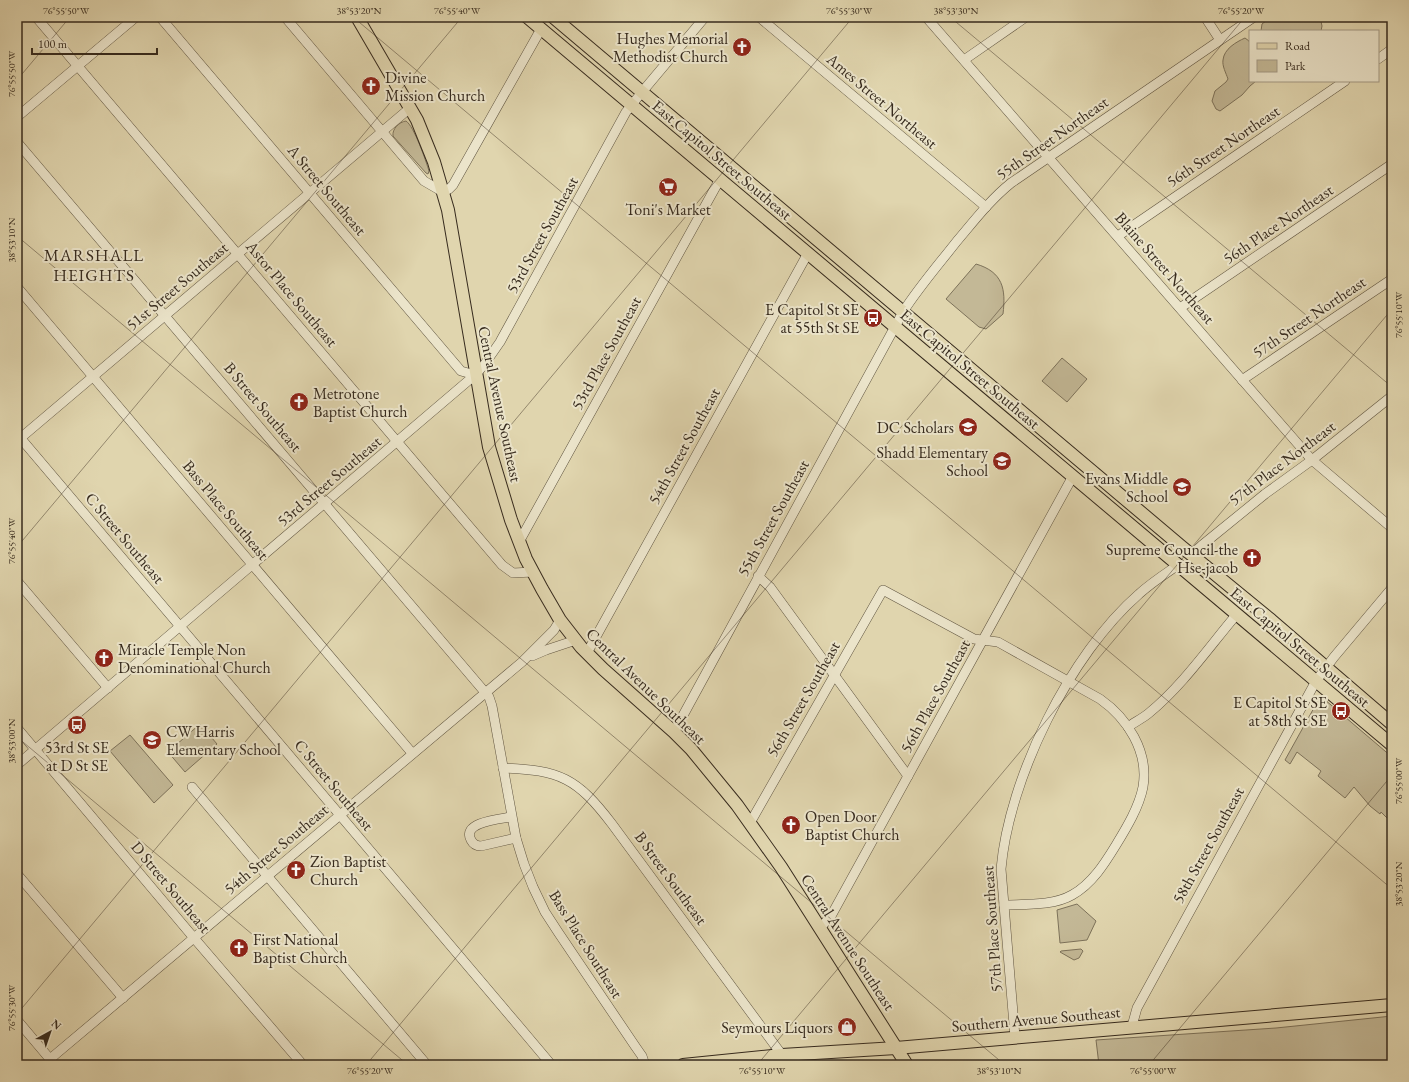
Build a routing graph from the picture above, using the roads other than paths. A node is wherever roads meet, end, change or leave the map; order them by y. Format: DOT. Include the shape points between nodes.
graph roads {
  1 [pos="36,17"];
  2 [pos="136,17"];
  3 [pos="160,17"];
  4 [pos="285,17"];
  5 [pos="357,17"];
  6 [pos="527,17"];
  7 [pos="554,17"];
  8 [pos="705,17"];
  9 [pos="759,17"];
  10 [pos="926,17"];
  11 [pos="1026,17"];
  12 [pos="1205,17"];
  13 [pos="1254,17"];
  14 [pos="541,29"];
  15 [pos="1220,40"];
  16 [pos="1392,49"];
  17 [pos="1379,58"];
  18 [pos="964,60"];
  19 [pos="78,66"];
  20 [pos="1344,82"];
  21 [pos="642,92"];
  22 [pos="632,104"];
  23 [pos="410,108"];
  24 [pos="17,117"];
  25 [pos="382,132"];
  26 [pos="17,142"];
  27 [pos="1049,158"];
  28 [pos="1392,164"];
  29 [pos="720,179"];
  30 [pos="443,192"];
  31 [pos="310,193"];
  32 [pos="986,207"];
  33 [pos="1118,236"];
  34 [pos="808,253"];
  35 [pos="238,254"];
  36 [pos="1392,279"];
  37 [pos="17,287"];
  38 [pos="1180,308"];
  39 [pos="165,316"];
  40 [pos="900,319"];
  41 [pos="476,375"];
  42 [pos="93,377"];
  43 [pos="1242,380"];
  44 [pos="1392,396"];
  45 [pos="18,438"];
  46 [pos="397,443"];
  47 [pos="1312,460"];
  48 [pos="1073,476"];
  49 [pos="324,504"];
  50 [pos="1392,528"];
  51 [pos="519,542"];
  52 [pos="1192,554"];
  53 [pos="253,565"];
  54 [pos="1178,565"];
  55 [pos="533,572"];
  56 [pos="758,576"];
  57 [pos="17,581"];
  58 [pos="1392,588"];
  59 [pos="1237,614"];
  60 [pos="560,620"];
  61 [pos="180,627"];
  62 [pos="576,640"];
  63 [pos="984,640"];
  64 [pos="587,653"];
  65 [pos="522,662"];
  66 [pos="1326,667"];
  67 [pos="834,674"];
  68 [pos="1069,681"];
  69 [pos="1316,681"];
  70 [pos="108,688"];
  71 [pos="485,692"];
  72 [pos="1392,724"];
  73 [pos="1128,727"];
  74 [pos="17,728"];
  75 [pos="674,732"];
  76 [pos="1392,745"];
  77 [pos="35,749"];
  78 [pos="412,753"];
  79 [pos="17,765"];
  80 [pos="503,768"];
  81 [pos="908,776"];
  82 [pos="192,788"];
  83 [pos="339,815"];
  84 [pos="512,817"];
  85 [pos="750,822"];
  86 [pos="516,838"];
  87 [pos="17,874"];
  88 [pos="268,876"];
  89 [pos="1004,906"];
  90 [pos="820,928"];
  91 [pos="194,938"];
  92 [pos="122,998"];
  93 [pos="1392,1005"];
  94 [pos="17,1020"];
  95 [pos="1132,1026"];
  96 [pos="1015,1036"];
  97 [pos="896,1048"];
  98 [pos="782,1055"];
  99 [pos="53,1062"];
  100 [pos="303,1065"];
  101 [pos="427,1065"];
  102 [pos="550,1065"];
  103 [pos="645,1065"];
  104 [pos="683,1065"];
  105 [pos="907,1065"];
  1 -- 19 [label="street, Astor Place Southeast"];
  2 -- 19 [label="street"];
  3 -- 31 [label="street, A Street Southeast"];
  4 -- 25 [label="street"];
  5 -- 23 [label="main road, Central Avenue Southeast"];
  6 -- 14 [label="main road, East Capitol Street Southeast"];
  7 -- 21 [label="main road"];
  8 -- 21 [label="street, 53rd Street Southeast"];
  9 -- 32 [label="street, Ames Street Northeast"];
  10 -- 18 [label="street, Blaine Street Northeast"];
  11 -- 18 [label="street"];
  12 -- 15 [label="street"];
  13 -- 15 [label="street, 55th Street Northeast"];
  14 -- 22 [label="main road, East Capitol Street Southeast"];
  14 -- 30 [label="street" via="453,185"];
  15 -- 27 [label="street, 55th Street Northeast"];
  16 -- 17 [label="street"];
  18 -- 27 [label="street, Blaine Street Northeast"];
  19 -- 24 [label="street"];
  19 -- 35 [label="street, Astor Place Southeast"];
  20 -- 33 [label="street, 56th Street Northeast"];
  21 -- 22 [label="street, 53rd Street Southeast"];
  21 -- 40 [label="main road"];
  22 -- 29 [label="main road, East Capitol Street Southeast"];
  22 -- 41 [label="street, 53rd Street Southeast" via="500,342"];
  23 -- 25 [label="street, 51st Street Southeast"];
  23 -- 30 [label="main road, Central Avenue Southeast" via="429,148"];
  25 -- 30 [label="street" via="424,181"];
  25 -- 31 [label="street, 51st Street Southeast"];
  26 -- 39 [label="street, B Street Southeast"];
  27 -- 32 [label="street, 55th Street Northeast" via="1011,183"];
  27 -- 33 [label="street, Blaine Street Northeast"];
  28 -- 38 [label="street, 56th Place Northeast"];
  29 -- 34 [label="main road, East Capitol Street Southeast"];
  29 -- 51 [label="street, 53rd Place Southeast"];
  30 -- 41 [label="main road, Central Avenue Southeast"];
  31 -- 35 [label="street, 51st Street Southeast"];
  31 -- 41 [label="street, A Street Southeast" via="461,371"];
  32 -- 40 [label="street, 55th Street Northeast" via="909,302"];
  33 -- 38 [label="street, Blaine Street Northeast"];
  34 -- 40 [label="main road, East Capitol Street Southeast"];
  34 -- 64 [label="street, 54th Street Southeast"];
  35 -- 39 [label="street, 51st Street Southeast"];
  35 -- 46 [label="street, Astor Place Southeast"];
  36 -- 43 [label="street, 57th Street Northeast"];
  37 -- 42 [label="street, Bass Place Southeast"];
  38 -- 43 [label="street, Blaine Street Northeast"];
  39 -- 42 [label="street, 51st Street Southeast"];
  39 -- 49 [label="street, B Street Southeast"];
  40 -- 48 [label="main road, East Capitol Street Southeast"];
  40 -- 52 [label="main road"];
  40 -- 56 [label="street, 55th Street Southeast"];
  41 -- 46 [label="street, 53rd Street Southeast"];
  41 -- 51 [label="main road, Central Avenue Southeast" via="490,452"];
  42 -- 45 [label="street, 51st Street Southeast"];
  42 -- 53 [label="street, Bass Place Southeast"];
  43 -- 47 [label="street, Blaine Street Northeast"];
  44 -- 47 [label="street, 57th Place Northeast"];
  45 -- 61 [label="street, C Street Southeast"];
  46 -- 49 [label="street, 53rd Street Southeast"];
  46 -- 55 [label="street, Astor Place Southeast" via="504,568 513,573"];
  47 -- 50 [label="street, Blaine Street Northeast"];
  47 -- 52 [label="street, 57th Place Northeast" via="1265,494"];
  48 -- 54 [label="main road, East Capitol Street Southeast"];
  48 -- 63 [label="street, 56th Place Southeast"];
  49 -- 53 [label="street, 53rd Street Southeast"];
  49 -- 71 [label="street, B Street Southeast"];
  51 -- 55 [label="main road, Central Avenue Southeast"];
  52 -- 66 [label="main road"];
  53 -- 61 [label="street, 53rd Street Southeast"];
  53 -- 78 [label="street, Bass Place Southeast"];
  54 -- 59 [label="main road, East Capitol Street Southeast"];
  54 -- 68 [label="street, 57th Place Southeast" via="1139,594 1116,618 1088,650"];
  55 -- 60 [label="main road, Central Avenue Southeast"];
  56 -- 67 [label="street" via="770,587"];
  56 -- 75 [label="street, 55th Street Southeast"];
  57 -- 70 [label="street"];
  58 -- 66 [label="street, 58th Street Southeast"];
  59 -- 69 [label="main road, East Capitol Street Southeast"];
  59 -- 73 [label="street" via="1160,703"];
  60 -- 62 [label="main road, Central Avenue Southeast"];
  60 -- 65 [label="street, 54th Street Southeast" via="554,630"];
  61 -- 70 [label="street, 53rd Street Southeast"];
  61 -- 83 [label="street, C Street Southeast"];
  62 -- 64 [label="main road, Central Avenue Southeast"];
  62 -- 65 [label="street, 54th Street Southeast" via="546,650"];
  63 -- 67 [label="street, 56th Street Southeast" via="974,639 883,590"];
  63 -- 68 [label="street" via="998,642"];
  63 -- 81 [label="street, 56th Place Southeast"];
  64 -- 75 [label="main road, Central Avenue Southeast"];
  65 -- 71 [label="street, 54th Street Southeast"];
  66 -- 69 [label="street, 58th Street Southeast"];
  66 -- 72 [label="main road"];
  67 -- 81 [label="street"];
  67 -- 85 [label="street, 56th Street Southeast"];
  68 -- 73 [label="street" via="1108,705"];
  68 -- 89 [label="street, 57th Place Southeast" via="1030,758 1011,813 1001,869"];
  69 -- 76 [label="main road, East Capitol Street Southeast"];
  69 -- 95 [label="street, 58th Street Southeast" via="1137,1008"];
  70 -- 77 [label="street, 53rd Street Southeast"];
  71 -- 78 [label="street, 54th Street Southeast"];
  71 -- 80 [label="street, Bass Place Southeast" via="492,706"];
  73 -- 89 [label="street" via="1140,750 1143,762 1143,787 1128,823 1106,860 1083,887 1067,897 1054,901"];
  74 -- 77 [label="street, D Street Southeast"];
  75 -- 85 [label="main road, Central Avenue Southeast"];
  77 -- 79 [label="street, 53rd Street Southeast"];
  77 -- 91 [label="street, D Street Southeast"];
  78 -- 83 [label="street, 54th Street Southeast"];
  80 -- 84 [label="street, Bass Place Southeast"];
  80 -- 98 [label="street, B Street Southeast" via="554,774 590,796"];
  81 -- 90 [label="street, 56th Place Southeast" via="831,916"];
  82 -- 88 [label="street"];
  83 -- 88 [label="street, 54th Street Southeast"];
  83 -- 102 [label="street, C Street Southeast"];
  84 -- 86 [label="street, Bass Place Southeast"];
  84 -- 86 [label="street" via="478,824 471,829 469,836 477,846"];
  85 -- 90 [label="main road, Central Avenue Southeast"];
  86 -- 103 [label="street, Bass Place Southeast" via="533,887 549,917 642,1056"];
  87 -- 92 [label="street"];
  88 -- 91 [label="street, 54th Street Southeast"];
  88 -- 101 [label="street"];
  89 -- 96 [label="street, 57th Place Southeast"];
  90 -- 97 [label="main road, Central Avenue Southeast"];
  91 -- 92 [label="street, 54th Street Southeast"];
  91 -- 100 [label="street, D Street Southeast"];
  92 -- 99 [label="street, 54th Street Southeast"];
  93 -- 95 [label="main road, Southern Avenue Southeast"];
  94 -- 99 [label="street"];
  95 -- 96 [label="main road, Southern Avenue Southeast"];
  96 -- 97 [label="main road, Southern Avenue Southeast"];
  97 -- 98 [label="main road, Southern Avenue Southeast"];
  97 -- 105 [label="main road, Central Avenue Southeast"];
  98 -- 104 [label="main road, Southern Avenue Southeast"];
}
